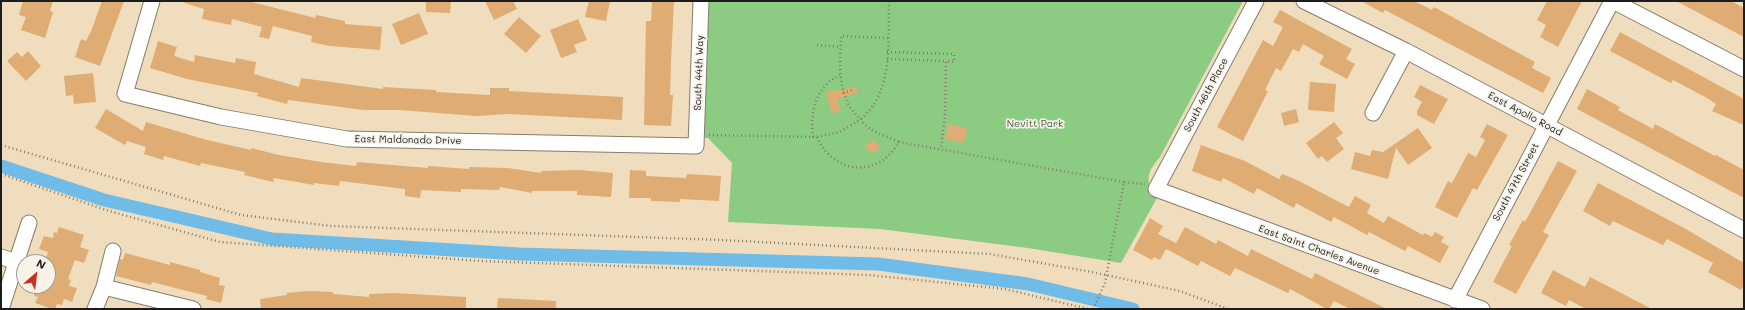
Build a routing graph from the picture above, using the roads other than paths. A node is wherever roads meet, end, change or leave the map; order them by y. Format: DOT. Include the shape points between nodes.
graph roads {
  1 [pos="152,1"];
  2 [pos="701,1"];
  3 [pos="1256,1"];
  4 [pos="1304,1"];
  5 [pos="1612,1"];
  6 [pos="1406,51"];
  7 [pos="1744,69"];
  8 [pos="1373,113"];
  9 [pos="1546,126"];
  10 [pos="696,146"];
  11 [pos="1151,187"];
  12 [pos="29,223"];
  13 [pos="1744,230"];
  14 [pos="113,251"];
  15 [pos="19,254"];
  16 [pos="1,257"];
  17 [pos="16,262"];
  18 [pos="16,265"];
  19 [pos="104,287"];
  20 [pos="1455,300"];
  21 [pos="1,309"];
  22 [pos="95,309"];
  23 [pos="193,309"];
  24 [pos="1482,309"];
  1 -- 10 [label="street, East Maldonado Drive" via="125,94 221,118 347,139"];
  2 -- 10 [label="street, South 44th Way"];
  3 -- 11 [label="street, South 46th Place"];
  4 -- 6 [label="street, East Apollo Road"];
  5 -- 7 [label="street"];
  5 -- 9 [label="street, South 47th Street"];
  6 -- 8 [label="street"];
  6 -- 9 [label="street, East Apollo Road"];
  9 -- 13 [label="street, East Apollo Road"];
  9 -- 20 [label="street, South 47th Street"];
  11 -- 20 [label="street, East Saint Charles Avenue"];
  12 -- 15 [label="street"];
  14 -- 19 [label="street"];
  16 -- 17 [label="street"];
  18 -- 21 [label="street"];
  19 -- 22 [label="street"];
  19 -- 23 [label="street"];
  20 -- 24 [label="street, East Saint Charles Avenue"];
}
